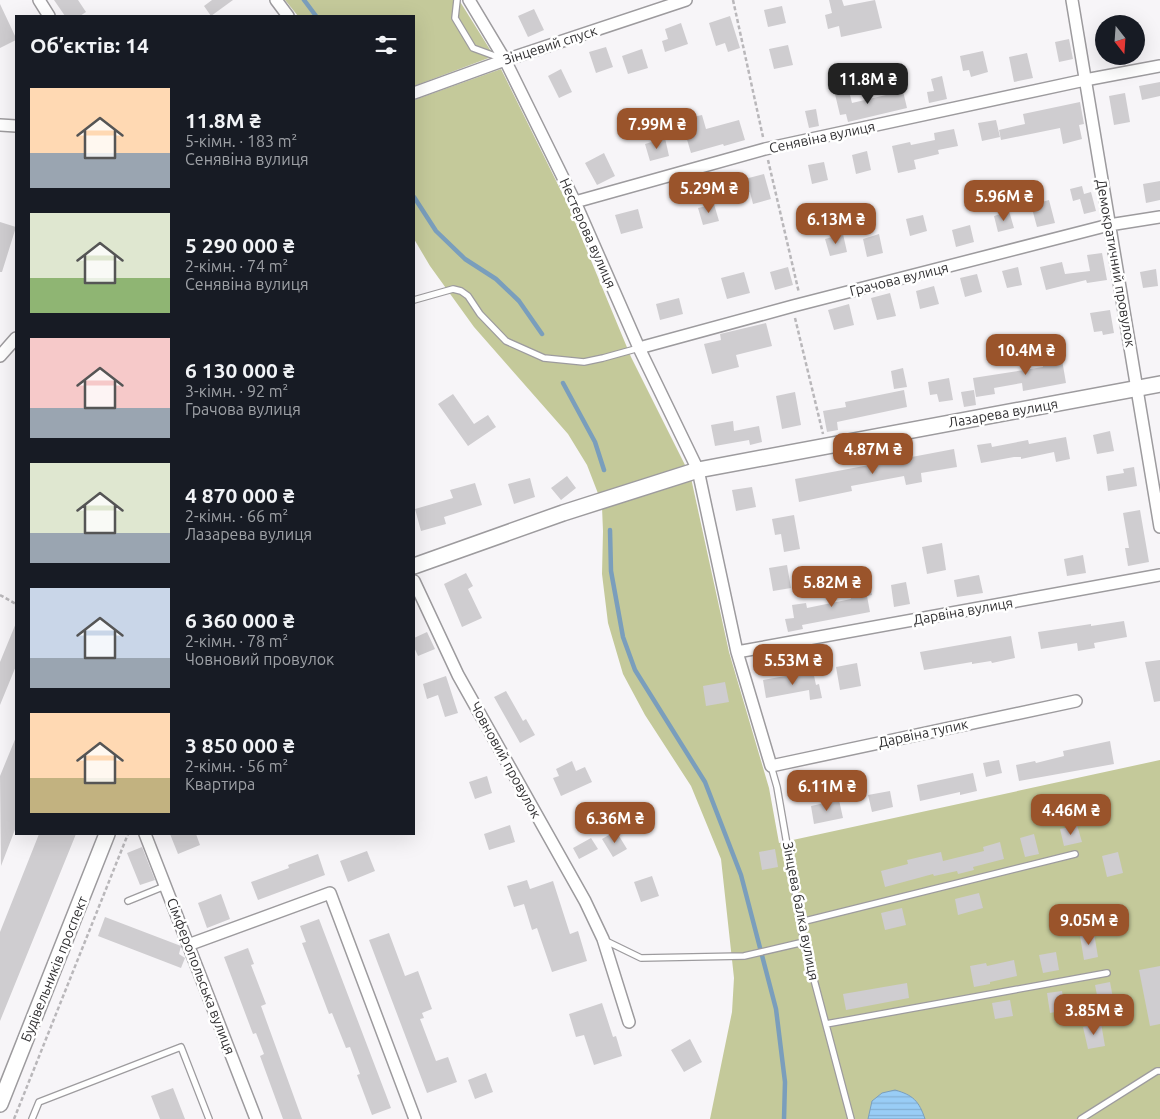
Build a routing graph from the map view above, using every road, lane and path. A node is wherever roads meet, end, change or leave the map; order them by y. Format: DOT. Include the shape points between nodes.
graph roads {
  1 [pos="39,0"];
  2 [pos="276,0"];
  3 [pos="457,0"];
  4 [pos="469,0"];
  5 [pos="686,0"];
  6 [pos="733,0"];
  7 [pos="1072,0"];
  8 [pos="48,15"];
  9 [pos="287,15"];
  10 [pos="505,60"];
  11 [pos="1160,66"];
  12 [pos="1085,80"];
  13 [pos="415,93"];
  14 [pos="0,125"];
  15 [pos="15,128"];
  16 [pos="765,149"];
  17 [pos="575,202"];
  18 [pos="1160,217"];
  19 [pos="1109,225"];
  20 [pos="415,300"];
  21 [pos="797,305"];
  22 [pos="15,339"];
  23 [pos="639,348"];
  24 [pos="0,356"];
  25 [pos="1160,384"];
  26 [pos="1137,388"];
  27 [pos="826,446"];
  28 [pos="698,470"];
  29 [pos="1160,527"];
  30 [pos="415,566"];
  31 [pos="1160,575"];
  32 [pos="415,583"];
  33 [pos="0,595"];
  34 [pos="15,603"];
  35 [pos="737,652"];
  36 [pos="1076,700"];
  37 [pos="771,766"];
  38 [pos="107,835"];
  39 [pos="128,835"];
  40 [pos="145,835"];
  41 [pos="1075,854"];
  42 [pos="166,886"];
  43 [pos="128,901"];
  44 [pos="801,922"];
  45 [pos="602,939"];
  46 [pos="804,942"];
  47 [pos="188,945"];
  48 [pos="1107,972"];
  49 [pos="629,1022"];
  50 [pos="826,1024"];
  51 [pos="1160,1071"];
  52 [pos="0,1104"];
  53 [pos="14,1119"];
  54 [pos="32,1119"];
  55 [pos="209,1119"];
  56 [pos="256,1119"];
  57 [pos="415,1119"];
  58 [pos="851,1119"];
  59 [pos="1081,1119"];
  1 -- 8 [label="street"];
  2 -- 9 [label="street"];
  3 -- 10 [label="lane" via="455,18 473,48"];
  4 -- 10 [label="street, Нестерова вулиця"];
  5 -- 10 [label="street, Зінцевий спуск"];
  6 -- 16 [label="path"];
  7 -- 12 [label="street, Демократичний провулок"];
  10 -- 13 [label="street, Зінцевий спуск"];
  10 -- 17 [label="street, Нестерова вулиця"];
  11 -- 12 [label="street, Сенявіна вулиця"];
  12 -- 16 [label="street, Сенявіна вулиця"];
  12 -- 19 [label="street, Демократичний провулок"];
  14 -- 15 [label="street"];
  16 -- 17 [label="street, Сенявіна вулиця"];
  16 -- 21 [label="path"];
  17 -- 23 [label="street, Нестерова вулиця"];
  18 -- 19 [label="street, Грачова вулиця"];
  19 -- 21 [label="street, Грачова вулиця"];
  19 -- 26 [label="street, Демократичний провулок"];
  20 -- 23 [label="lane" via="453,289 461,291 506,341 544,358 584,362"];
  21 -- 23 [label="street, Грачова вулиця"];
  21 -- 27 [label="path"];
  22 -- 24 [label="street"];
  23 -- 28 [label="street, Нестерова вулиця"];
  25 -- 26 [label="street, Лазарева вулиця"];
  26 -- 27 [label="street, Лазарева вулиця"];
  26 -- 29 [label="street, Демократичний провулок"];
  27 -- 28 [label="street, Лазарева вулиця"];
  28 -- 30 [label="street"];
  28 -- 35 [label="street, Зінцева балка вулиця"];
  31 -- 35 [label="street, Дарвіна вулиця"];
  32 -- 45 [label="street, Човновий провулок" via="458,675 585,901"];
  33 -- 34 [label="path"];
  35 -- 37 [label="street, Зінцева балка вулиця"];
  36 -- 37 [label="street, Дарвіна тупик"];
  37 -- 44 [label="lane, Зінцева балка вулиця"];
  38 -- 52 [label="street, Будівельників проспект"];
  39 -- 53 [label="path"];
  40 -- 42 [label="street, Сімферопольська вулиця"];
  41 -- 44 [label="lane"];
  42 -- 43 [label="lane"];
  42 -- 47 [label="street, Сімферопольська вулиця"];
  44 -- 46 [label="lane, Зінцева балка вулиця"];
  45 -- 46 [label="lane" via="641,958 744,956"];
  45 -- 49 [label="street, Човновий провулок"];
  46 -- 50 [label="lane, Зінцева балка вулиця"];
  47 -- 56 [label="street, Сімферопольська вулиця"];
  47 -- 57 [label="street" via="330,893"];
  48 -- 50 [label="lane"];
  50 -- 58 [label="lane, Зінцева балка вулиця"];
  51 -- 59 [label="lane"];
  54 -- 55 [label="lane" via="39,1102 181,1047"];
}
